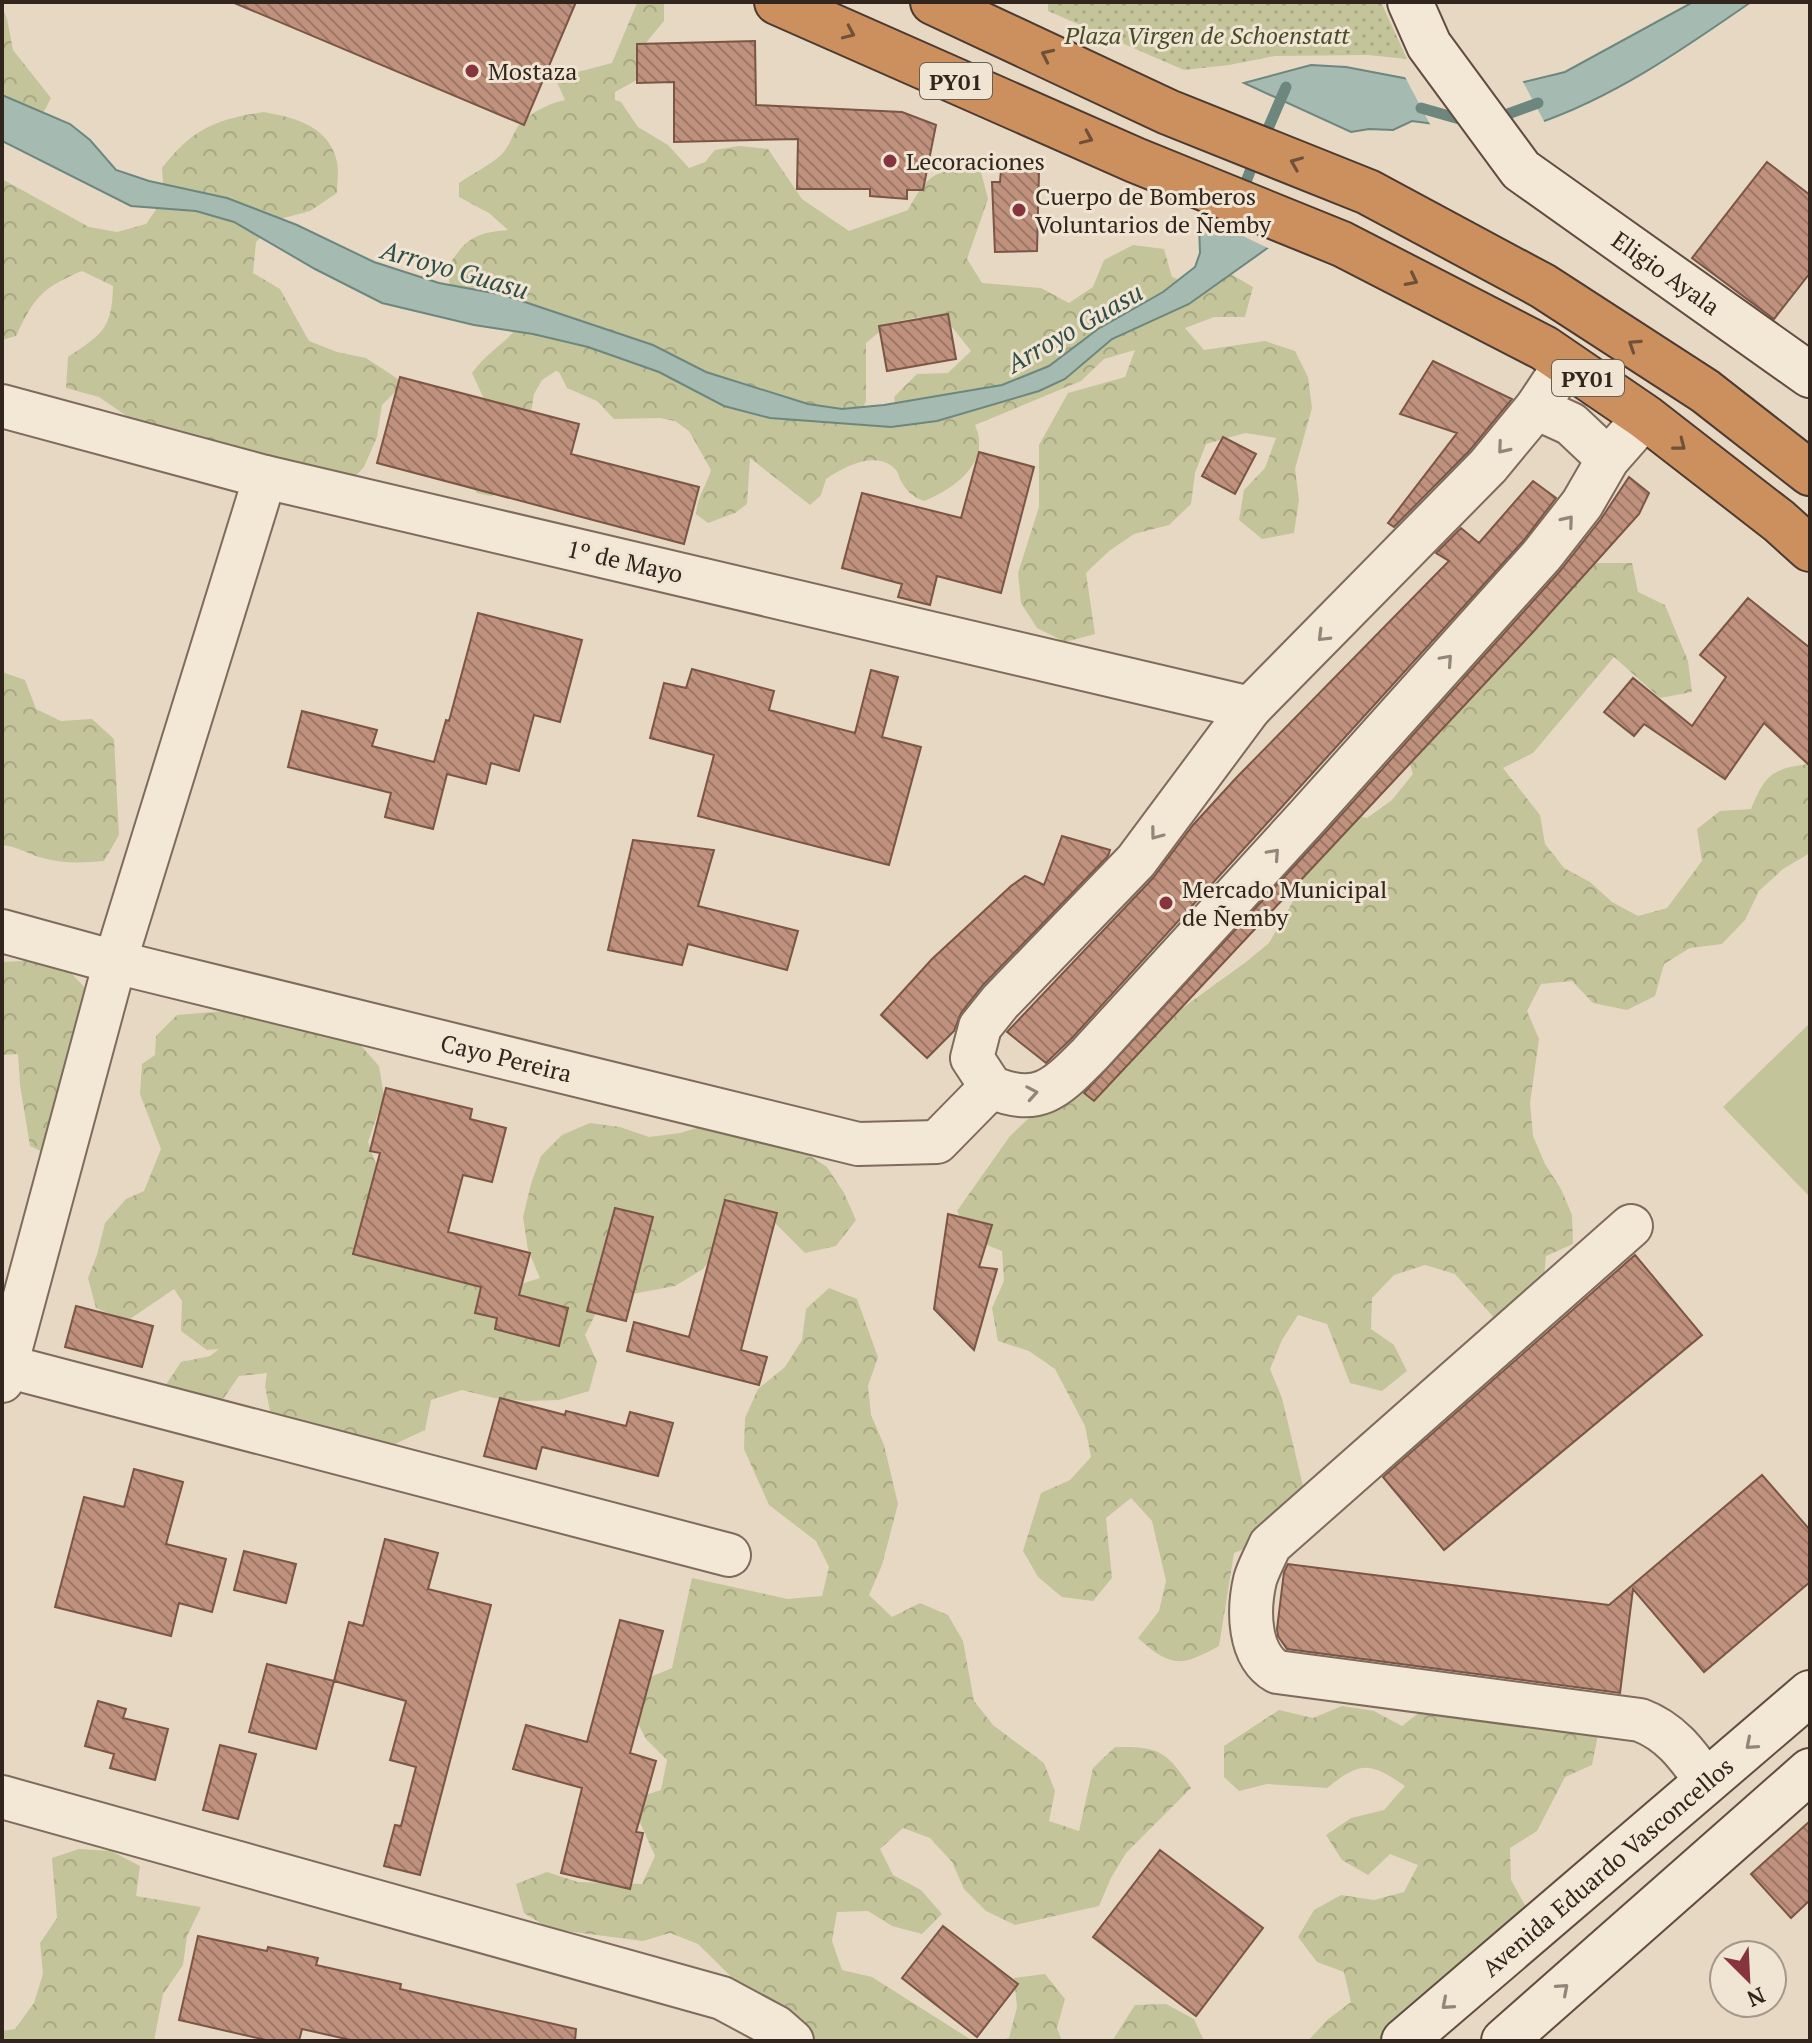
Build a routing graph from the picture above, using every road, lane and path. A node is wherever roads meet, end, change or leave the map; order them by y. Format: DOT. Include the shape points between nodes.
graph roads {
  1 [pos="777,2"];
  2 [pos="933,2"];
  3 [pos="1410,2"];
  4 [pos="1566,363"];
  5 [pos="1810,375"];
  6 [pos="2,406"];
  7 [pos="1536,408"];
  8 [pos="1645,417"];
  9 [pos="1608,459"];
  10 [pos="1810,473"];
  11 [pos="265,477"];
  12 [pos="1810,549"];
  13 [pos="1250,708"];
  14 [pos="2,931"];
  15 [pos="115,962"];
  16 [pos="991,1087"];
  17 [pos="1631,1226"];
  18 [pos="4,1374"];
  19 [pos="729,1555"];
  20 [pos="1810,1693"];
  21 [pos="1810,1771"];
  22 [pos="1707,1782"];
  23 [pos="2,1797"];
  24 [pos="792,2041"];
  25 [pos="1404,2041"];
  26 [pos="1504,2041"];
  1 -- 4 [label="highway, PY01, one-way" via="1135,160 1342,244"];
  10 -- 2 [label="highway, PY01, one-way" via="1705,391 1555,294 1368,192 1168,112"];
  3 -- 5 [label="street, Eligio Ayala" via="1429,45 1521,170"];
  4 -- 7 [label="street"];
  4 -- 8 [label="highway, PY01"];
  6 -- 11 [label="street, 1º de Mayo"];
  7 -- 9 [label="street" via="1571,424"];
  7 -- 13 [label="street, one-way" via="1431,526"];
  8 -- 9 [label="street"];
  8 -- 12 [label="highway, PY01, one-way"];
  16 -- 9 [label="street, one-way" via="1026,1097 1062,1082 1090,1054 1534,564 1582,504"];
  11 -- 13 [label="street, 1º de Mayo"];
  11 -- 15 [label="street"];
  13 -- 16 [label="street, one-way" via="1136,861 980,1027 972,1058"];
  14 -- 15 [label="street, Cayo Pereira"];
  15 -- 16 [label="street, Cayo Pereira" via="858,1144 937,1142"];
  15 -- 18 [label="street"];
  17 -- 22 [label="street" via="1270,1545 1255,1580 1253,1638 1259,1655 1277,1672 1640,1720 1660,1727"];
  18 -- 19 [label="street"];
  20 -- 22 [label="street, Avenida Eduardo Vasconcellos, one-way"];
  26 -- 21 [label="street, one-way"];
  22 -- 25 [label="street, Avenida Eduardo Vasconcellos, one-way"];
  23 -- 24 [label="street" via="722,1998"];
}
